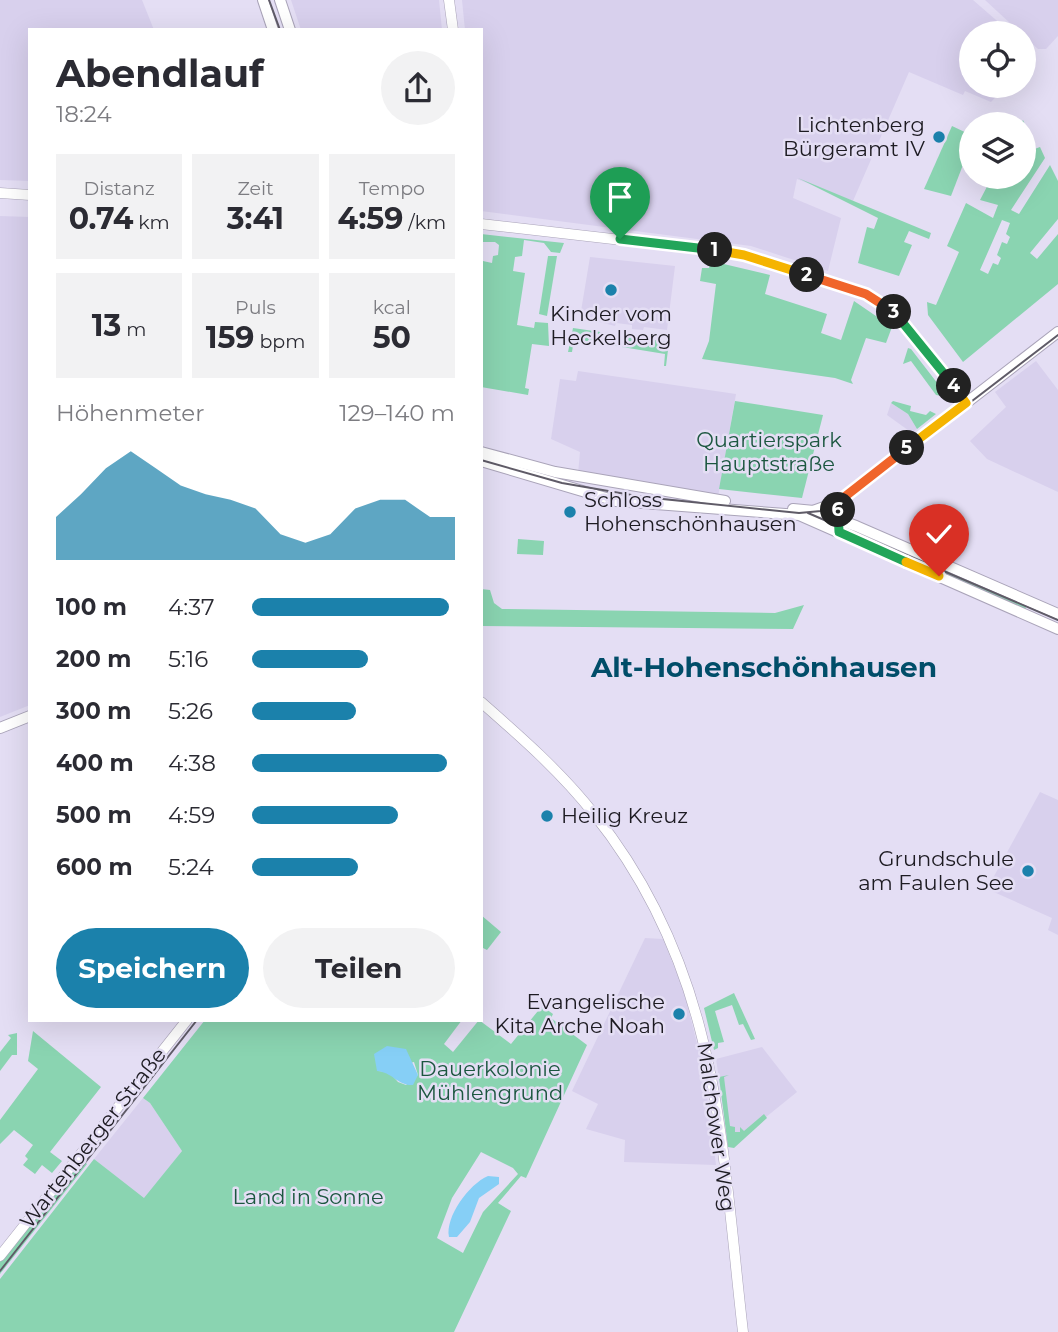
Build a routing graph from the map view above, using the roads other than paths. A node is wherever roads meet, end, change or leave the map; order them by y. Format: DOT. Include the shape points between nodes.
graph roads {
  1 [pos="263,0"];
  2 [pos="280,0"];
  3 [pos="449,0"];
  4 [pos="272,28"];
  5 [pos="289,28"];
  6 [pos="453,28"];
  7 [pos="0,193"];
  8 [pos="28,194"];
  9 [pos="483,224"];
  10 [pos="1058,332"];
  11 [pos="966,403"];
  12 [pos="483,452"];
  13 [pos="483,462"];
  14 [pos="587,478"];
  15 [pos="584,492"];
  16 [pos="838,502"];
  17 [pos="715,503"];
  18 [pos="814,511"];
  19 [pos="801,516"];
  20 [pos="838,519"];
  21 [pos="839,532"];
  22 [pos="1058,614"];
  23 [pos="1058,629"];
  24 [pos="483,704"];
  25 [pos="28,717"];
  26 [pos="0,728"];
  27 [pos="185,1022"];
  28 [pos="0,1256"];
  29 [pos="743,1332"];
  1 -- 4 [label="main road"];
  2 -- 5 [label="main road"];
  3 -- 6 [label="street"];
  7 -- 8 [label="street"];
  9 -- 11 [label="street" via="735,253 847,287 881,302 898,316"];
  10 -- 11 [label="main road"];
  11 -- 16 [label="main road"];
  12 -- 14 [label="main road"];
  13 -- 15 [label="main road"];
  14 -- 15 [label="main road"];
  14 -- 17 [label="main road"];
  15 -- 17 [label="main road" via="638,505"];
  16 -- 18 [label="main road"];
  16 -- 20 [label="main road"];
  17 -- 18 [label="main road"];
  17 -- 19 [label="main road"];
  18 -- 19 [label="main road"];
  18 -- 20 [label="main road"];
  19 -- 21 [label="main road"];
  20 -- 21 [label="main road"];
  20 -- 22 [label="main road"];
  21 -- 23 [label="main road"];
  24 -- 29 [label="street, Malchower Weg" via="553,767 596,816 640,881 674,947 712,1073"];
  25 -- 26 [label="main road"];
  27 -- 28 [label="street, Wartenberger Straße"];
}
